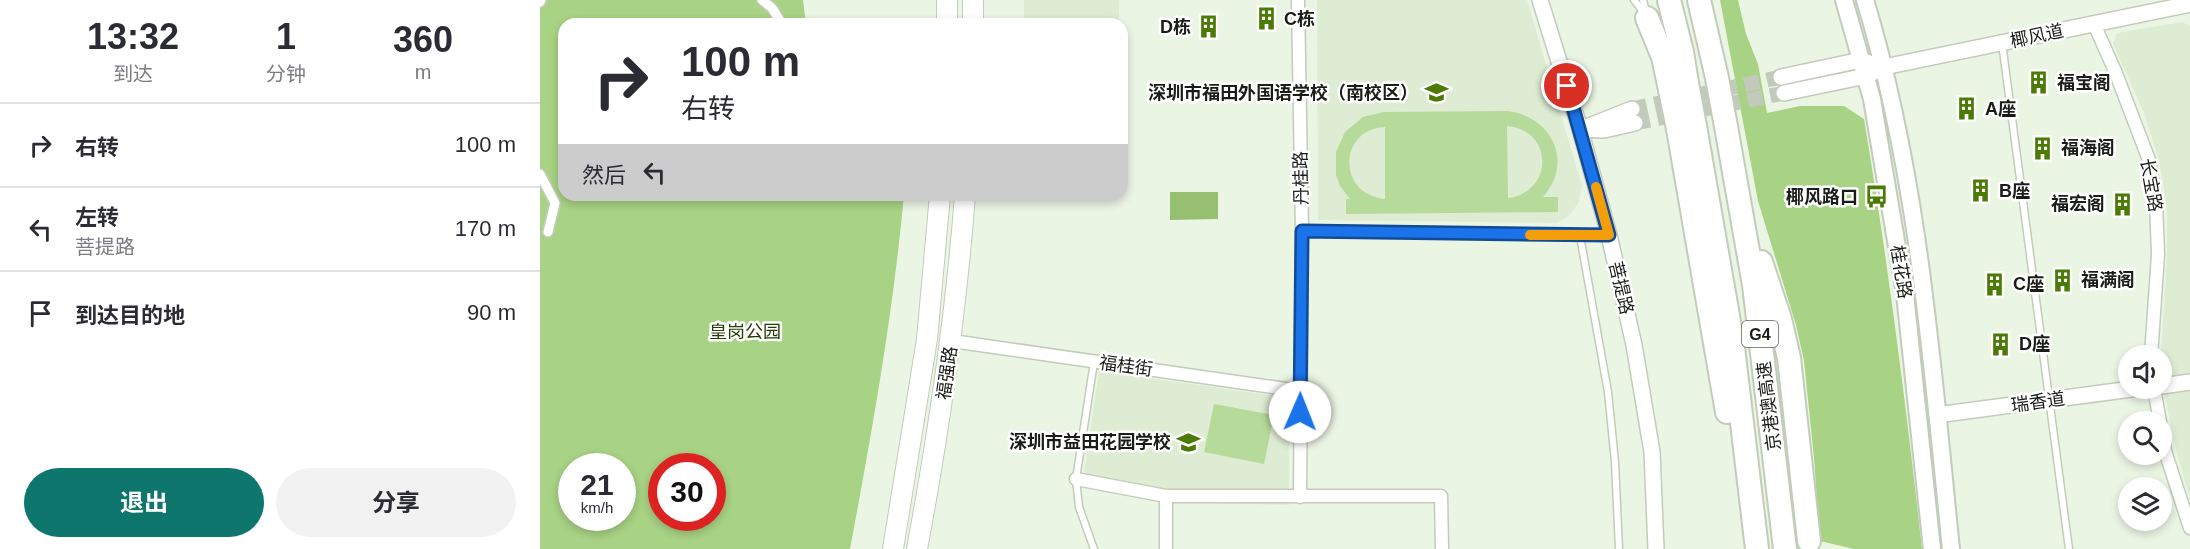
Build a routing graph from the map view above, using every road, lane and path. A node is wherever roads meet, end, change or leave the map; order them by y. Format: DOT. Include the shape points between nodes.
graph roads {
  1 [pos="762,0"];
  2 [pos="947,0"];
  3 [pos="973,0"];
  4 [pos="1298,0"];
  5 [pos="1540,0"];
  6 [pos="1634,0"];
  7 [pos="1669,0"];
  8 [pos="1699,0"];
  9 [pos="1844,0"];
  10 [pos="1865,0"];
  11 [pos="2190,4"];
  12 [pos="1645,9"];
  13 [pos="778,18"];
  14 [pos="947,18"];
  15 [pos="973,18"];
  16 [pos="2094,24"];
  17 [pos="2002,43"];
  18 [pos="1884,67"];
  19 [pos="1864,68"];
  20 [pos="1781,77"];
  21 [pos="1678,84"];
  22 [pos="1784,93"];
  23 [pos="1634,116"];
  24 [pos="1580,129"];
  25 [pos="540,174"];
  26 [pos="1737,189"];
  27 [pos="939,201"];
  28 [pos="964,201"];
  29 [pos="1302,231"];
  30 [pos="548,232"];
  31 [pos="1609,235"];
  32 [pos="1580,236"];
  33 [pos="952,341"];
  34 [pos="2152,345"];
  35 [pos="1094,361"];
  36 [pos="2190,382"];
  37 [pos="2172,385"];
  38 [pos="1300,391"];
  39 [pos="2118,391"];
  40 [pos="2049,400"];
  41 [pos="1937,415"];
  42 [pos="2170,465"];
  43 [pos="1076,479"];
  44 [pos="1166,496"];
  45 [pos="1300,497"];
  46 [pos="2190,528"];
  47 [pos="1811,546"];
  48 [pos="893,549"];
  49 [pos="917,549"];
  50 [pos="1094,549"];
  51 [pos="1166,549"];
  52 [pos="1442,549"];
  53 [pos="1619,549"];
  54 [pos="1656,549"];
  55 [pos="1756,549"];
  56 [pos="1785,549"];
  57 [pos="1932,549"];
  58 [pos="1951,549"];
  59 [pos="2069,549"];
  1 -- 13 [label="street"];
  2 -- 14 [label="main road"];
  3 -- 15 [label="main road"];
  4 -- 29 [label="street, 丹桂路"];
  5 -- 24 [label="street, 菩提路"];
  6 -- 12 [label="lane"];
  7 -- 21 [label="highway" via="1682,52"];
  8 -- 26 [label="highway, 京港澳高速 / G4, bridge"];
  9 -- 19 [label="main road, 桂花路"];
  10 -- 18 [label="main road, 桂花路"];
  11 -- 16 [label="street, 椰风道"];
  12 -- 21 [label="highway"];
  16 -- 17 [label="street, 椰风道"];
  16 -- 34 [label="street, 长宝路" via="2149,160 2158,254"];
  17 -- 18 [label="street, 椰风道"];
  17 -- 40 [label="lane"];
  18 -- 19 [label="street, 椰风道"];
  18 -- 41 [label="main road, 桂花路" via="1924,291"];
  19 -- 20 [label="street, 椰风道"];
  19 -- 22 [label="street, 椰风道"];
  19 -- 57 [label="main road, 桂花路" via="1905,294"];
  21 -- 55 [label="highway, bridge" via="1723,396"];
  23 -- 24 [label="street" via="1604,130"];
  24 -- 31 [label="street, 菩提路"];
  25 -- 30 [label="street" via="555,203"];
  26 -- 47 [label="highway" via="1789,358"];
  26 -- 56 [label="highway, 京港澳高速 / G4" via="1754,285"];
  27 -- 48 [label="main road, 福强路" via="927,339"];
  28 -- 33 [label="main road, 福强路"];
  29 -- 32 [label="lane"];
  29 -- 38 [label="street, 丹桂路"];
  31 -- 32 [label="lane"];
  31 -- 54 [label="street, 菩提路" via="1634,345 1652,452"];
  32 -- 53 [label="lane" via="1608,392"];
  33 -- 35 [label="street, 福桂街"];
  33 -- 49 [label="main road, 福强路"];
  35 -- 38 [label="street, 福桂街"];
  35 -- 43 [label="lane"];
  36 -- 37 [label="street"];
  38 -- 45 [label="street, 丹桂路"];
  39 -- 40 [label="street, 瑞香道"];
  40 -- 41 [label="street, 瑞香道"];
  40 -- 59 [label="lane"];
  41 -- 58 [label="main road, 桂花路"];
  42 -- 46 [label="street"];
  43 -- 44 [label="street"];
  43 -- 50 [label="lane" via="1079,507"];
  44 -- 45 [label="street"];
  44 -- 51 [label="street"];
  45 -- 52 [label="street" via="1441,496"];
}
